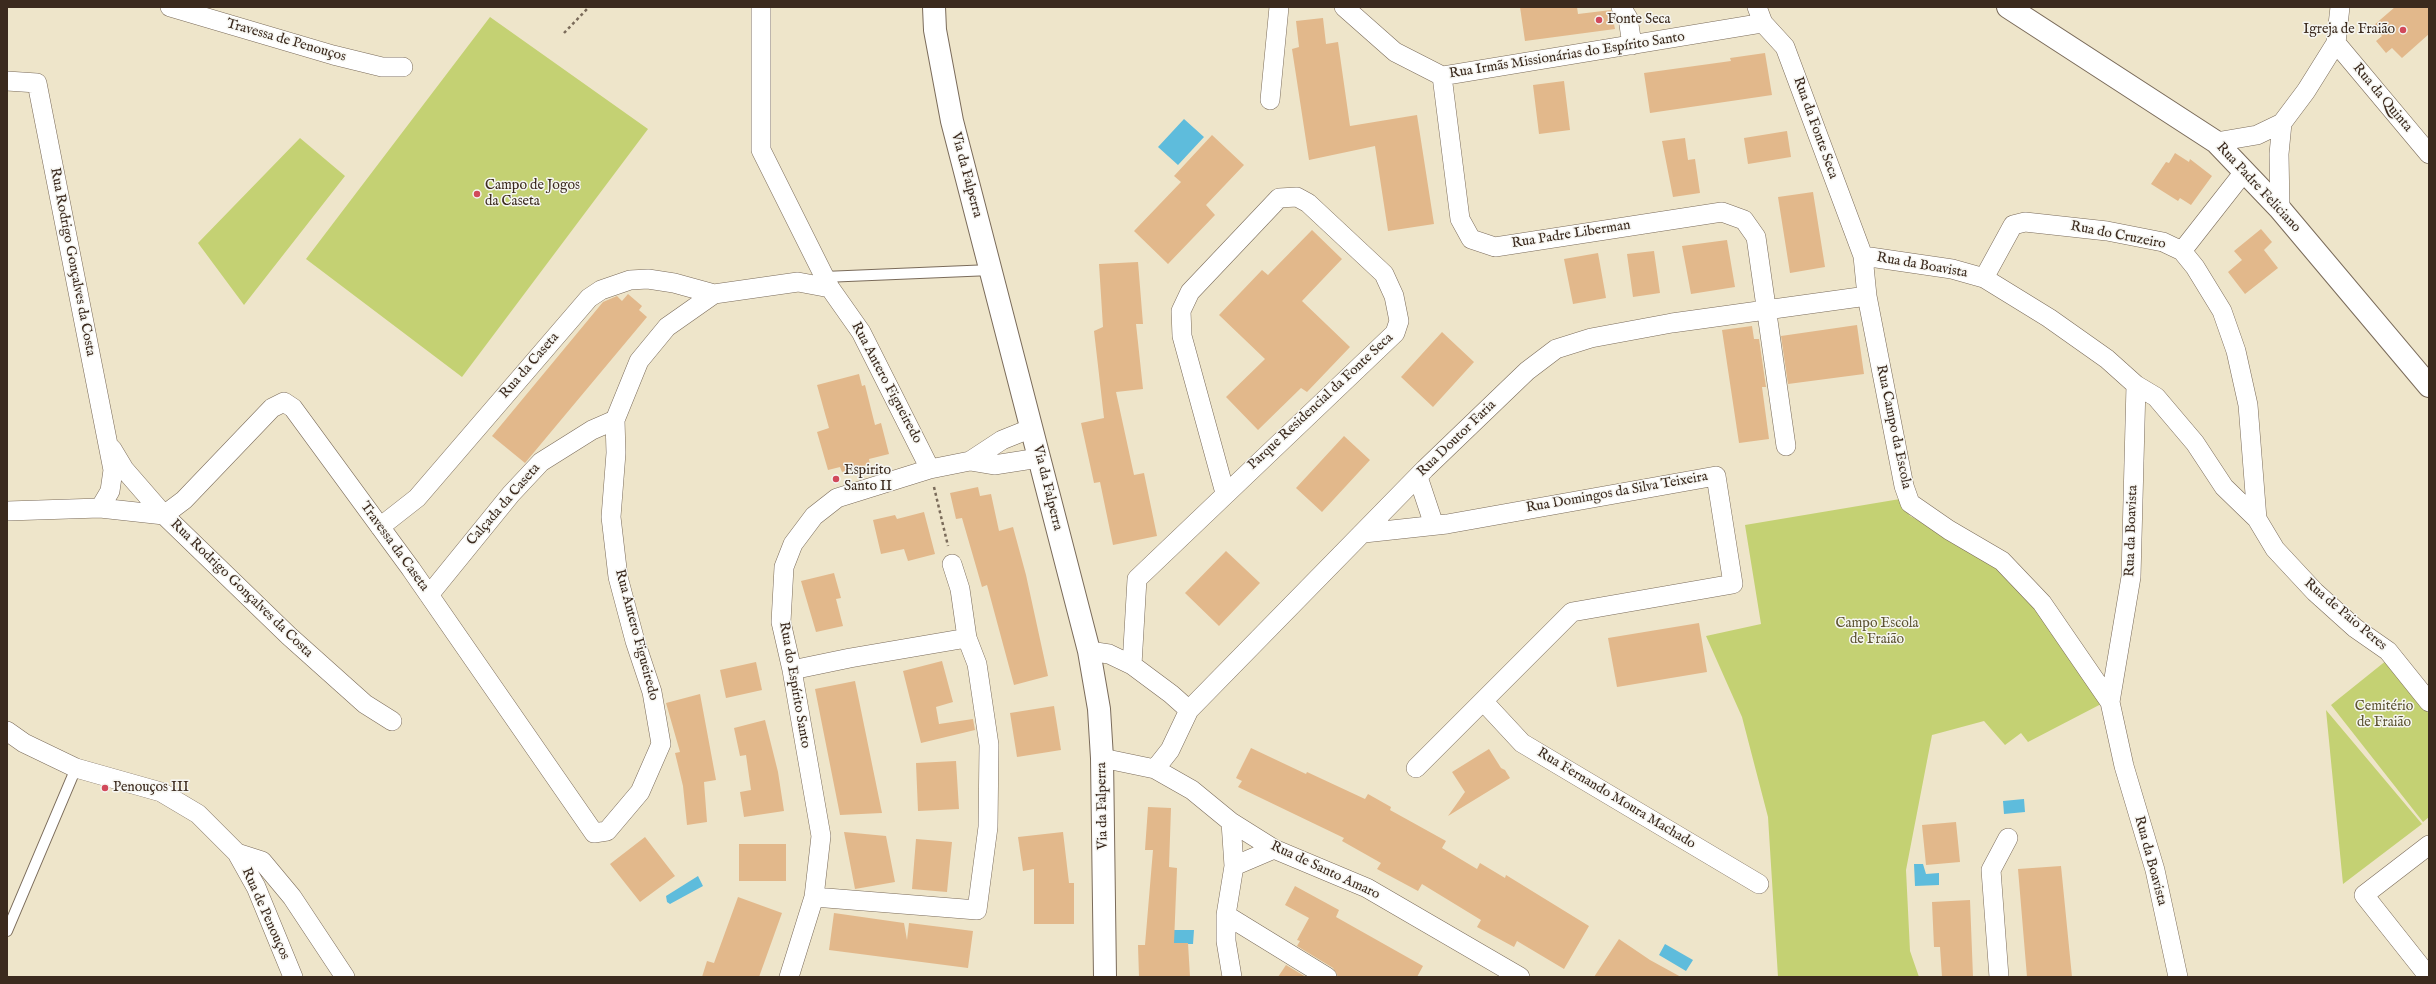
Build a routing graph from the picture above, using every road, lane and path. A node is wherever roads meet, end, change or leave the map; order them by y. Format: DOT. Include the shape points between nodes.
graph roads {
  1 [pos="170,7"];
  2 [pos="589,7"];
  3 [pos="761,7"];
  4 [pos="934,7"];
  5 [pos="1279,7"];
  6 [pos="1344,7"];
  7 [pos="1621,7"];
  8 [pos="2008,7"];
  9 [pos="2340,7"];
  10 [pos="1760,15"];
  11 [pos="564,33"];
  12 [pos="2336,43"];
  13 [pos="1632,45"];
  14 [pos="403,67"];
  15 [pos="1442,76"];
  16 [pos="7,81"];
  17 [pos="1270,100"];
  18 [pos="2282,123"];
  19 [pos="2216,142"];
  20 [pos="2426,146"];
  21 [pos="2244,172"];
  22 [pos="2280,209"];
  23 [pos="2182,251"];
  24 [pos="1863,256"];
  25 [pos="991,270"];
  26 [pos="1984,278"];
  27 [pos="827,283"];
  28 [pos="714,294"];
  29 [pos="1867,296"];
  30 [pos="1767,308"];
  31 [pos="2136,385"];
  32 [pos="2429,386"];
  33 [pos="615,420"];
  34 [pos="1032,428"];
  35 [pos="107,441"];
  36 [pos="1786,446"];
  37 [pos="1039,458"];
  38 [pos="970,461"];
  39 [pos="930,469"];
  40 [pos="1418,477"];
  41 [pos="1225,493"];
  42 [pos="100,508"];
  43 [pos="7,511"];
  44 [pos="164,515"];
  45 [pos="2257,519"];
  46 [pos="1434,525"];
  47 [pos="380,527"];
  48 [pos="1364,533"];
  49 [pos="952,564"];
  50 [pos="430,595"];
  51 [pos="967,638"];
  52 [pos="1089,651"];
  53 [pos="1132,665"];
  54 [pos="792,670"];
  55 [pos="1483,701"];
  56 [pos="2110,702"];
  57 [pos="2429,702"];
  58 [pos="1190,710"];
  59 [pos="392,720"];
  60 [pos="7,731"];
  61 [pos="1102,758"];
  62 [pos="76,768"];
  63 [pos="1416,768"];
  64 [pos="1155,769"];
  65 [pos="1231,822"];
  66 [pos="594,833"];
  67 [pos="2008,838"];
  68 [pos="2429,845"];
  69 [pos="1274,849"];
  70 [pos="237,853"];
  71 [pos="1234,866"];
  72 [pos="1759,884"];
  73 [pos="814,897"];
  74 [pos="1226,915"];
  75 [pos="7,931"];
  76 [pos="1515,976"];
  77 [pos="293,977"];
  78 [pos="346,977"];
  79 [pos="789,977"];
  80 [pos="1105,977"];
  81 [pos="1232,977"];
  82 [pos="1327,977"];
  83 [pos="1999,977"];
  84 [pos="2178,977"];
  85 [pos="2429,977"];
  1 -- 14 [label="street, Travessa de Penouços" via="333,55 382,67"];
  2 -- 11 [label="path"];
  3 -- 27 [label="street" via="761,150"];
  4 -- 25 [label="main road, Via da Falperra" via="935,30 952,121"];
  5 -- 17 [label="street"];
  6 -- 15 [label="street, Rua Irmãs Missionárias do Espírito Santo" via="1395,52"];
  7 -- 13 [label="street" via="1628,18"];
  8 -- 19 [label="main road, Rua Padre Feliciano"];
  9 -- 12 [label="street"];
  10 -- 13 [label="street, Rua Irmãs Missionárias do Espírito Santo"];
  10 -- 24 [label="street, Rua da Fonte Seca" via="1785,48"];
  12 -- 18 [label="street"];
  12 -- 20 [label="street, Rua da Quinta"];
  13 -- 15 [label="street, Rua Irmãs Missionárias do Espírito Santo"];
  15 -- 30 [label="street, Rua Padre Liberman" via="1460,219 1471,238 1495,247 1722,212 1744,220 1756,237"];
  16 -- 35 [label="street, Rua Rodrigo Gonçalves da Costa" via="37,83"];
  18 -- 19 [label="street" via="2257,135"];
  18 -- 22 [label="street" via="2279,154"];
  19 -- 21 [label="main road, Rua Padre Feliciano"];
  21 -- 22 [label="main road, Rua Padre Feliciano"];
  21 -- 23 [label="street, Rua do Cruzeiro"];
  22 -- 32 [label="main road, Rua Padre Feliciano"];
  23 -- 26 [label="street, Rua do Cruzeiro" via="2163,242 2107,231 2025,222 2013,225"];
  23 -- 45 [label="street" via="2222,311 2236,351 2248,405"];
  24 -- 26 [label="street, Rua da Boavista" via="1952,268"];
  24 -- 29 [label="street, Rua Campo da Escola"];
  25 -- 27 [label="lane"];
  25 -- 34 [label="main road, Via da Falperra"];
  26 -- 31 [label="street, Rua da Boavista" via="2049,318 2107,359"];
  27 -- 28 [label="street, Rua Antero Figueiredo" via="798,282"];
  27 -- 39 [label="street, Rua Antero Figueiredo" via="861,332"];
  28 -- 33 [label="street, Rua Antero Figueiredo" via="667,326 639,361"];
  28 -- 47 [label="street, Rua da Caseta" via="648,279 630,280 601,290 584,304 417,498"];
  29 -- 30 [label="street, Rua Doutor Faria"];
  29 -- 56 [label="street, Rua Campo da Escola" via="1904,486 1910,503 1949,530 2002,561 2042,603"];
  30 -- 36 [label="street, Rua Padre Liberman"];
  30 -- 40 [label="street, Rua Doutor Faria" via="1591,338 1556,349 1527,370"];
  31 -- 45 [label="street, Rua de Paio Peres" via="2156,397 2195,443 2224,486"];
  31 -- 56 [label="street, Rua da Boavista" via="2131,576"];
  33 -- 50 [label="street, Calçada da Caseta" via="592,430 541,462 511,494"];
  33 -- 66 [label="street, Rua Antero Figueiredo" via="616,453 611,517 618,577 652,692 661,744 640,792 607,831"];
  34 -- 37 [label="main road, Via da Falperra"];
  34 -- 38 [label="street" via="1002,440"];
  35 -- 42 [label="street, Rua Rodrigo Gonçalves da Costa" via="113,470 110,491"];
  35 -- 44 [label="street, Rua Rodrigo Gonçalves da Costa" via="124,469"];
  37 -- 38 [label="street" via="994,465"];
  37 -- 52 [label="main road, Via da Falperra"];
  38 -- 39 [label="street, Rua do Espírito Santo"];
  39 -- 49 [label="path"];
  39 -- 54 [label="street, Rua do Espírito Santo" via="837,498 814,516 793,544 784,567 781,622"];
  40 -- 46 [label="street"];
  40 -- 48 [label="street, Rua Doutor Faria"];
  41 -- 41 [label="street, Parque Residencial da Fonte Seca" via="1395,333 1399,321 1394,296 1384,274 1308,203 1297,197 1279,198 1190,292 1181,311 1182,336"];
  41 -- 53 [label="street, Parque Residencial da Fonte Seca" via="1137,579"];
  42 -- 43 [label="street"];
  42 -- 44 [label="street"];
  44 -- 47 [label="street, Travessa da Caseta" via="184,500 272,408 284,402 293,408"];
  44 -- 59 [label="street, Rua Rodrigo Gonçalves da Costa" via="289,636 365,704"];
  45 -- 57 [label="street, Rua de Paio Peres" via="2275,549 2315,592 2355,628 2388,651"];
  46 -- 48 [label="street, Rua Domingos da Silva Teixeira"];
  46 -- 55 [label="street, Rua Domingos da Silva Teixeira" via="1716,476 1733,584 1572,612"];
  47 -- 50 [label="street, Travessa da Caseta"];
  48 -- 58 [label="street, Rua Doutor Faria"];
  49 -- 51 [label="street" via="960,589"];
  50 -- 66 [label="street, Travessa da Caseta"];
  51 -- 54 [label="street"];
  51 -- 73 [label="street" via="978,664 989,745 988,827 977,910"];
  52 -- 53 [label="street" via="1109,654"];
  52 -- 61 [label="main road, Via da Falperra" via="1099,708"];
  53 -- 58 [label="street"];
  54 -- 73 [label="street, Rua do Espírito Santo" via="821,836"];
  55 -- 63 [label="street, Rua Domingos da Silva Teixeira"];
  55 -- 72 [label="street, Rua Fernando Moura Machado" via="1522,743"];
  56 -- 84 [label="street, Rua da Boavista" via="2124,766 2155,870"];
  58 -- 64 [label="street, Rua Doutor Faria" via="1170,750"];
  60 -- 62 [label="street, Rua de Penouços" via="24,743"];
  61 -- 64 [label="street, Rua de Santo Amaro"];
  61 -- 80 [label="main road, Via da Falperra"];
  62 -- 70 [label="street, Rua de Penouços" via="161,792 198,814"];
  62 -- 75 [label="lane"];
  64 -- 65 [label="street, Rua de Santo Amaro" via="1192,790"];
  65 -- 69 [label="street, Rua de Santo Amaro"];
  65 -- 71 [label="street"];
  67 -- 83 [label="street" via="1991,870"];
  68 -- 85 [label="street" via="2364,895"];
  69 -- 71 [label="street"];
  69 -- 76 [label="street, Rua de Santo Amaro" via="1368,888"];
  70 -- 77 [label="street, Rua de Penouços" via="256,887"];
  70 -- 78 [label="street" via="262,861 292,897"];
  71 -- 74 [label="street"];
  73 -- 79 [label="street, Rua do Espírito Santo"];
  74 -- 81 [label="street" via="1226,941"];
  74 -- 82 [label="street"];
}
